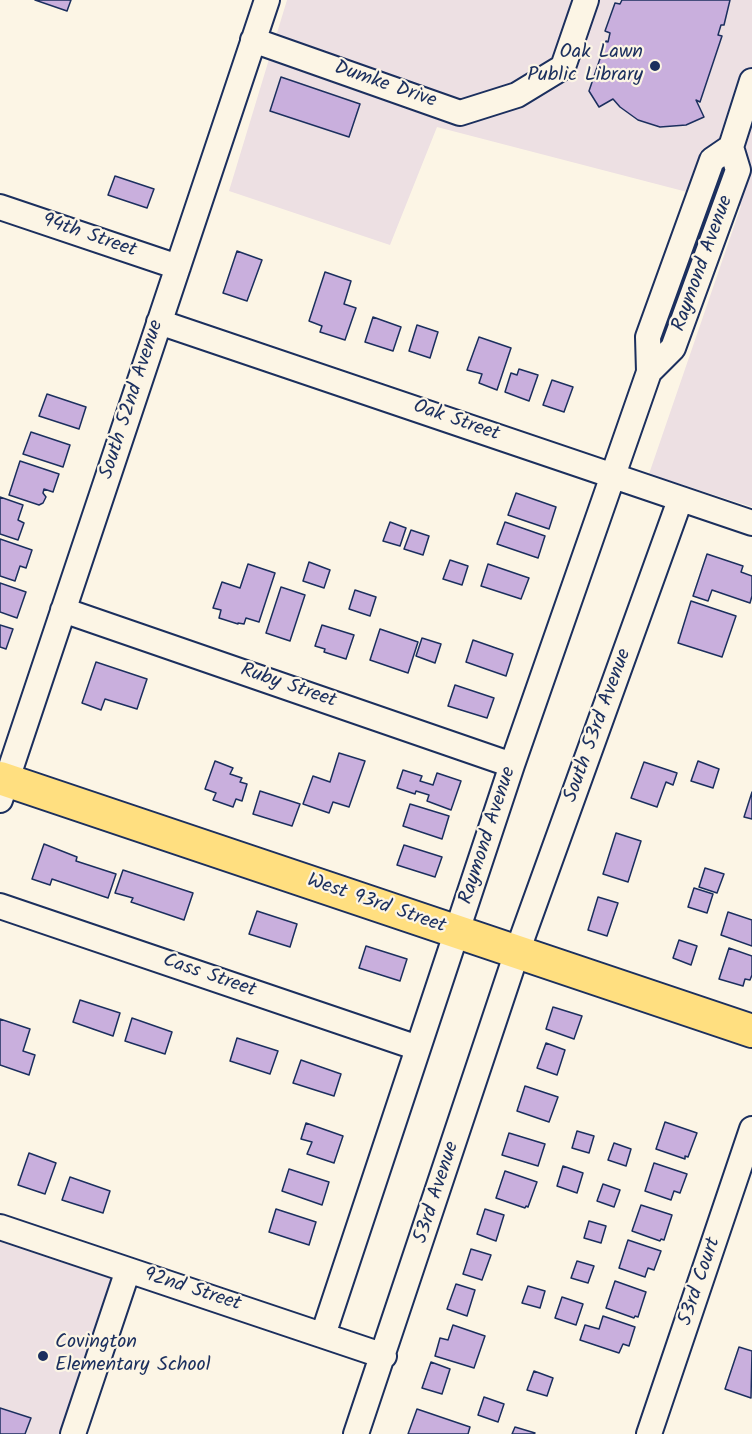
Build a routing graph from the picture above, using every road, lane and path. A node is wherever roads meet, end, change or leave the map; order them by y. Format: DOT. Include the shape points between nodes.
graph roads {
  1 [pos="267,0"];
  2 [pos="586,0"];
  3 [pos="253,40"];
  4 [pos="752,81"];
  5 [pos="0,207"];
  6 [pos="178,267"];
  7 [pos="159,322"];
  8 [pos="613,475"];
  9 [pos="680,500"];
  10 [pos="752,523"];
  11 [pos="63,610"];
  12 [pos="512,765"];
  13 [pos="2,786"];
  14 [pos="0,906"];
  15 [pos="457,932"];
  16 [pos="517,952"];
  17 [pos="752,1031"];
  18 [pos="418,1048"];
  19 [pos="752,1129"];
  20 [pos="0,1227"];
  21 [pos="128,1270"];
  22 [pos="323,1335"];
  23 [pos="384,1356"];
  24 [pos="73,1434"];
  25 [pos="357,1434"];
  26 [pos="649,1434"];
  1 -- 3 [label="street, South 52nd Avenue"];
  2 -- 3 [label="street, Dumke Drive" via="563,67 517,95 460,113"];
  3 -- 6 [label="street, South 52nd Avenue"];
  4 -- 8 [label="street, Raymond Avenue" via="731,147 738,170 673,348 649,372"];
  5 -- 6 [label="street, 94th Street"];
  6 -- 7 [label="street, South 52nd Avenue"];
  7 -- 8 [label="street, Oak Street"];
  7 -- 11 [label="street, South 52nd Avenue"];
  8 -- 9 [label="street, Oak Street"];
  8 -- 12 [label="street, Raymond Avenue"];
  9 -- 10 [label="street, Oak Street"];
  9 -- 16 [label="street, South 53rd Avenue"];
  11 -- 12 [label="street, Ruby Street"];
  11 -- 13 [label="street, South 52nd Avenue"];
  12 -- 15 [label="street, Raymond Avenue"];
  13 -- 15 [label="main road, West 93rd Street"];
  14 -- 18 [label="street, Cass Street"];
  15 -- 16 [label="main road, West 93rd Street"];
  15 -- 18 [label="street, Raymond Avenue"];
  16 -- 17 [label="main road, West 93rd Street"];
  16 -- 23 [label="street, 53rd Avenue"];
  18 -- 22 [label="street, Raymond Avenue"];
  19 -- 26 [label="street, 53rd Court"];
  20 -- 21 [label="street, 92nd Street"];
  21 -- 22 [label="street, 92nd Street"];
  21 -- 24 [label="street"];
  22 -- 23 [label="street, 92nd Street"];
  23 -- 25 [label="street, 53rd Avenue"];
}
